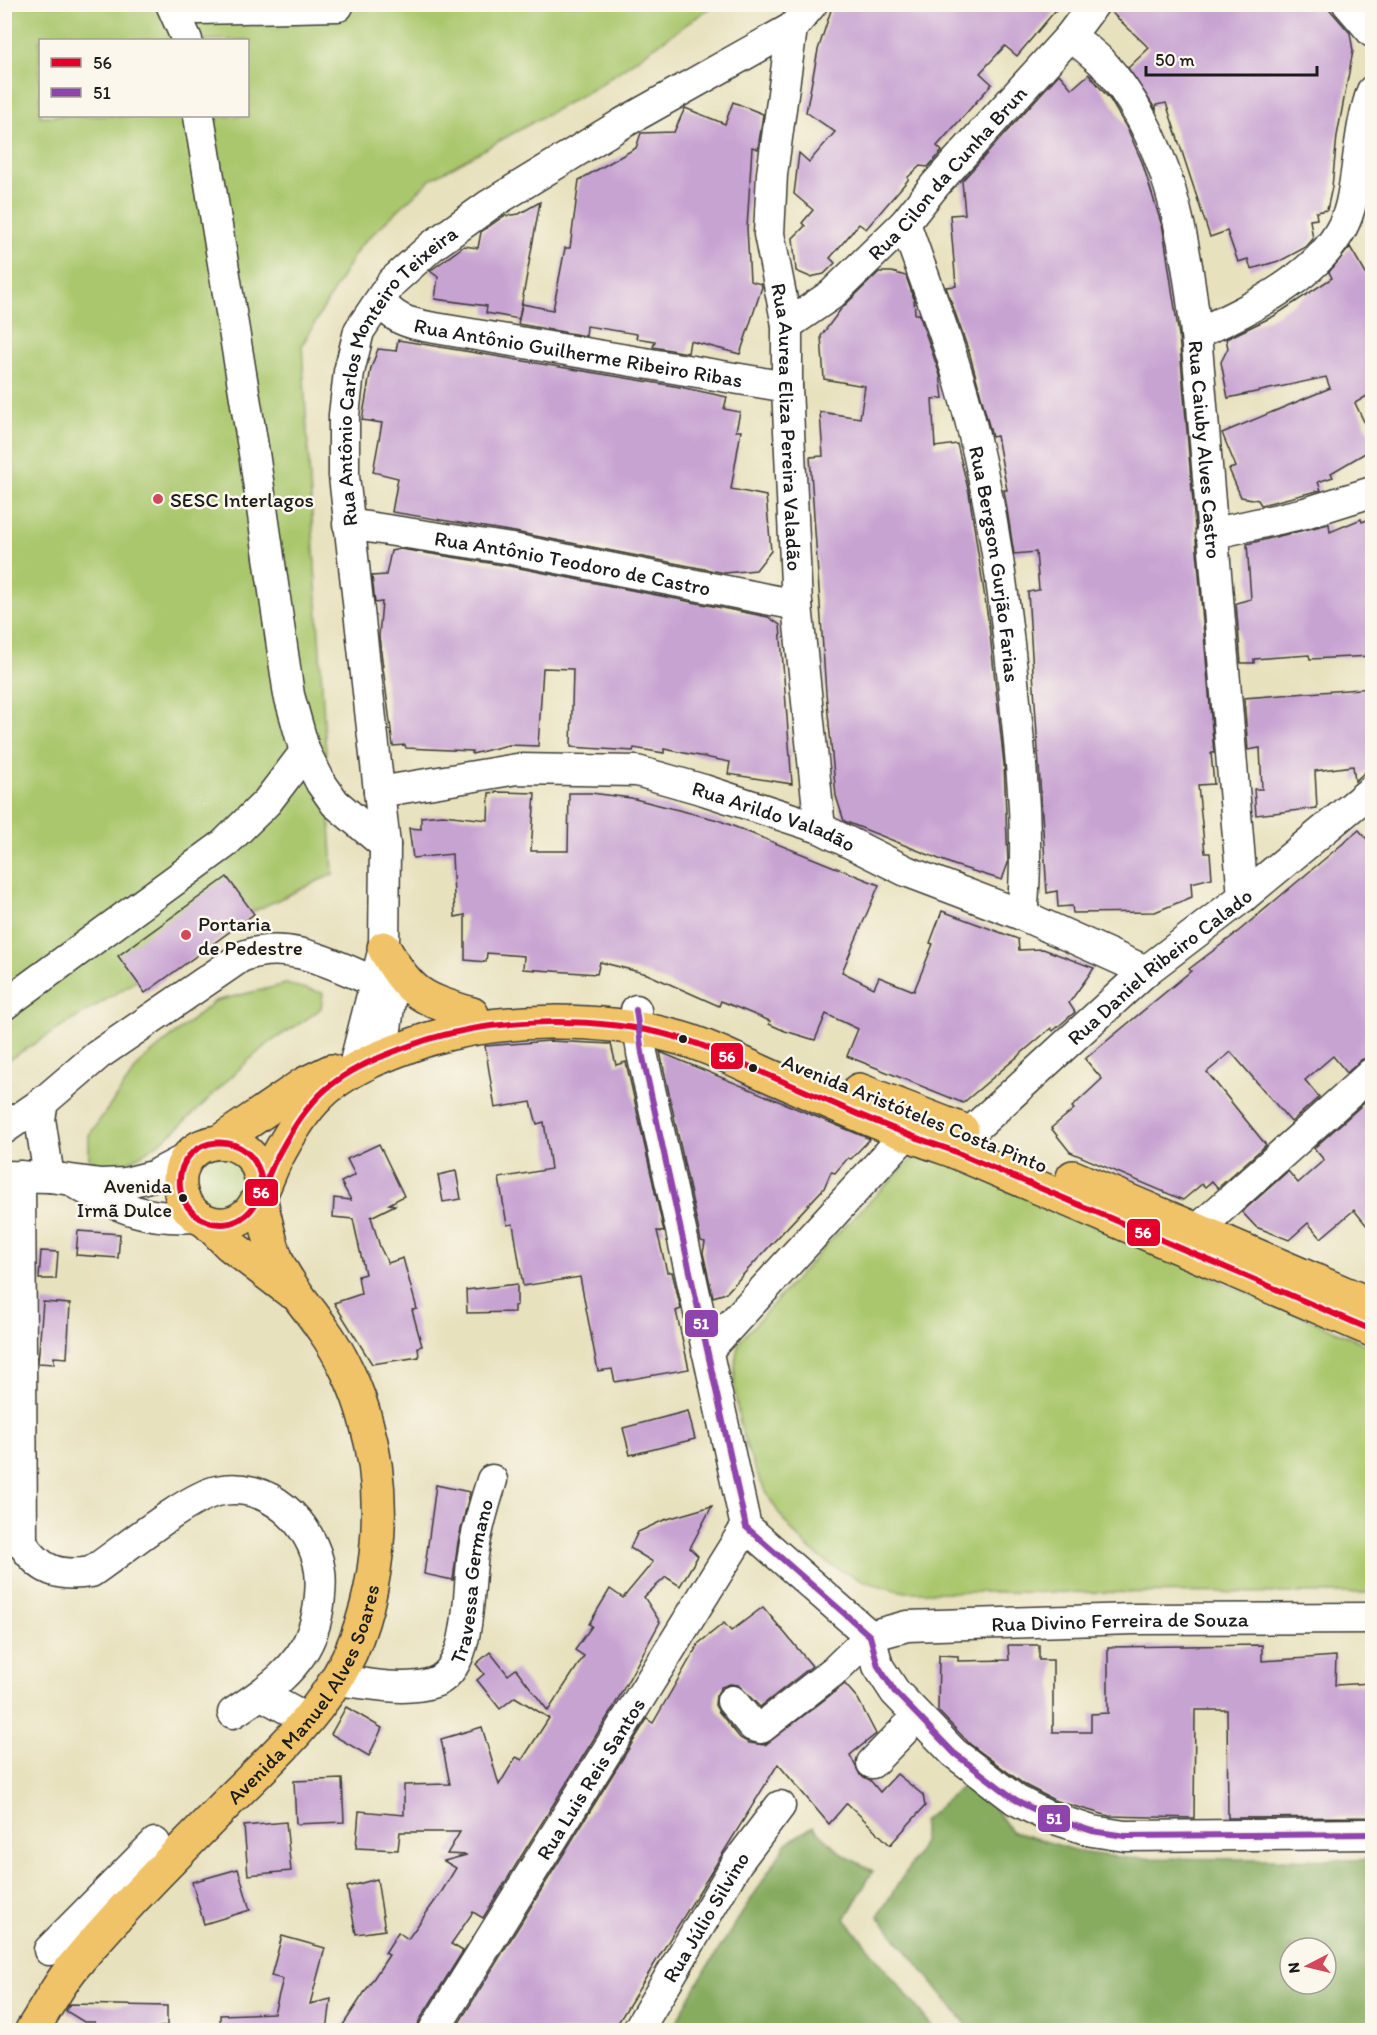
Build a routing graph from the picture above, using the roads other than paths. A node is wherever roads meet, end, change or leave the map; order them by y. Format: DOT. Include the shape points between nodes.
graph roads {
  1 [pos="812,4"];
  2 [pos="1094,4"];
  3 [pos="1348,4"];
  4 [pos="189,6"];
  5 [pos="338,6"];
  6 [pos="792,28"];
  7 [pos="1372,32"];
  8 [pos="1070,36"];
  9 [pos="188,39"];
  10 [pos="1372,91"];
  11 [pos="199,117"];
  12 [pos="905,223"];
  13 [pos="381,301"];
  14 [pos="787,325"];
  15 [pos="1196,334"];
  16 [pos="787,387"];
  17 [pos="1372,492"];
  18 [pos="348,524"];
  19 [pos="1211,534"];
  20 [pos="797,605"];
  21 [pos="305,752"];
  22 [pos="1372,790"];
  23 [pos="379,792"];
  24 [pos="820,828"];
  25 [pos="385,844"];
  26 [pos="1243,897"];
  27 [pos="1022,915"];
  28 [pos="384,948"];
  29 [pos="1146,971"];
  30 [pos="375,982"];
  31 [pos="4,1005"];
  32 [pos="472,1014"];
  33 [pos="638,1019"];
  34 [pos="374,1053"];
  35 [pos="1372,1073"];
  36 [pos="43,1102"];
  37 [pos="915,1126"];
  38 [pos="4,1129"];
  39 [pos="960,1141"];
  40 [pos="219,1142"];
  41 [pos="189,1157"];
  42 [pos="12,1176"];
  43 [pos="60,1179"];
  44 [pos="261,1190"];
  45 [pos="202,1219"];
  46 [pos="1192,1240"];
  47 [pos="298,1298"];
  48 [pos="1372,1305"];
  49 [pos="1372,1330"];
  50 [pos="707,1351"];
  51 [pos="492,1480"];
  52 [pos="746,1527"];
  53 [pos="1372,1618"];
  54 [pos="870,1636"];
  55 [pos="336,1680"];
  56 [pos="262,1695"];
  57 [pos="732,1701"];
  58 [pos="233,1713"];
  59 [pos="917,1718"];
  60 [pos="306,1719"];
  61 [pos="872,1763"];
  62 [pos="780,1806"];
  63 [pos="1372,1834"];
  64 [pos="155,1843"];
  65 [pos="49,1950"];
  66 [pos="32,2031"];
  67 [pos="434,2031"];
  68 [pos="638,2031"];
  1 -- 6 [label="street, Rua Antônio Carlos Monteiro Teixeira"];
  2 -- 8 [label="street, Rua Cilon da Cunha Brun"];
  3 -- 7 [label="street"];
  4 -- 5 [label="street"];
  4 -- 9 [label="street"];
  6 -- 13 [label="street, Rua Antônio Carlos Monteiro Teixeira" via="623,123 489,205 432,246 392,282"];
  6 -- 14 [label="street, Rua Aurea Eliza Pereira Valadão" via="772,174 769,234"];
  8 -- 12 [label="street, Rua Cilon da Cunha Brun"];
  8 -- 15 [label="street, Rua Caiuby Alves Castro" via="1101,61 1117,81 1153,144 1181,226"];
  10 -- 15 [label="street" via="1351,206 1329,248 1308,269 1268,297"];
  11 -- 21 [label="street" via="289,694"];
  12 -- 14 [label="street, Rua Cilon da Cunha Brun" via="839,287"];
  12 -- 27 [label="street, Rua Bergson Gurjão Farias" via="953,361 998,555 1026,811"];
  13 -- 16 [label="street, Rua Antônio Guilherme Ribeiro Ribas" via="389,313 405,322"];
  13 -- 18 [label="street, Rua Antônio Carlos Monteiro Teixeira" via="359,331 349,372 344,415"];
  14 -- 16 [label="street, Rua Aurea Eliza Pereira Valadão"];
  15 -- 19 [label="street, Rua Caiuby Alves Castro"];
  16 -- 20 [label="street, Rua Aurea Eliza Pereira Valadão"];
  17 -- 19 [label="street" via="1305,513"];
  18 -- 20 [label="street, Rua Antônio Teodoro de Castro" via="512,549"];
  18 -- 23 [label="street, Rua Antônio Carlos Monteiro Teixeira"];
  19 -- 26 [label="street, Rua Caiuby Alves Castro"];
  20 -- 24 [label="street, Rua Aurea Eliza Pereira Valadão"];
  21 -- 25 [label="street" via="335,803"];
  21 -- 31 [label="street" via="267,802 223,845"];
  22 -- 26 [label="street, Rua Daniel Ribeiro Calado"];
  23 -- 24 [label="street, Rua Arildo Valadão" via="517,769 637,771"];
  23 -- 25 [label="street, Rua Antônio Carlos Monteiro Teixeira"];
  24 -- 27 [label="street, Rua Arildo Valadão" via="906,871"];
  25 -- 28 [label="street, Rua Antônio Carlos Monteiro Teixeira"];
  26 -- 29 [label="street, Rua Daniel Ribeiro Calado"];
  27 -- 29 [label="street, Rua Arildo Valadão"];
  28 -- 30 [label="street, Rua Antônio Carlos Monteiro Teixeira"];
  28 -- 32 [label="main road" via="402,979 417,993"];
  28 -- 34 [label="street, Rua Antônio Carlos Monteiro Teixeira" via="391,993"];
  29 -- 39 [label="street, Rua Daniel Ribeiro Calado"];
  30 -- 34 [label="street, Rua Antônio Carlos Monteiro Teixeira"];
  30 -- 36 [label="street" via="294,951 256,951 241,957 98,1055"];
  32 -- 33 [label="main road, Avenida Aristóteles Costa Pinto" via="550,1004 592,1005"];
  32 -- 34 [label="main road, Avenida Aristóteles Costa Pinto" via="419,1028"];
  33 -- 34 [label="main road, Avenida Aristóteles Costa Pinto" via="474,1029"];
  33 -- 37 [label="main road, Avenida Aristóteles Costa Pinto" via="679,1019 730,1037"];
  33 -- 50 [label="street"];
  34 -- 40 [label="main road, Avenida Aristóteles Costa Pinto" via="304,1084"];
  34 -- 44 [label="main road, Avenida Aristóteles Costa Pinto" via="315,1100 281,1150"];
  35 -- 46 [label="street"];
  36 -- 38 [label="street"];
  36 -- 43 [label="street" via="40,1119"];
  37 -- 39 [label="main road, Avenida Aristóteles Costa Pinto"];
  37 -- 50 [label="street"];
  39 -- 46 [label="main road, Avenida Aristóteles Costa Pinto"];
  40 -- 41 [label="main road" via="197,1149"];
  40 -- 44 [label="main road" via="241,1147 250,1154 261,1174"];
  41 -- 43 [label="street" via="153,1176 125,1183"];
  41 -- 45 [label="main road" via="180,1177 180,1188 183,1199"];
  42 -- 43 [label="street"];
  42 -- 56 [label="street" via="22,1543 32,1559 52,1571 71,1575 91,1572 197,1498 215,1491 248,1490 279,1503 308,1540 320,1571 318,1605 313,1630 295,1665"];
  43 -- 45 [label="street" via="133,1213"];
  44 -- 45 [label="main road" via="248,1214 239,1220 218,1224"];
  44 -- 47 [label="main road, Avenida Manuel Alves Soares" via="270,1242"];
  45 -- 47 [label="main road, Avenida Manuel Alves Soares"];
  46 -- 48 [label="main road, Avenida Aristóteles Costa Pinto"];
  46 -- 49 [label="main road, Avenida Aristóteles Costa Pinto"];
  47 -- 55 [label="main road, Avenida Manuel Alves Soares" via="323,1329 344,1366 366,1421 375,1469 380,1521 375,1567 361,1621"];
  50 -- 52 [label="street"];
  51 -- 55 [label="street, Travessa Germano" via="473,1555 463,1643 447,1676 409,1687"];
  52 -- 54 [label="street"];
  52 -- 67 [label="street, Rua Luis Reis Santos"];
  53 -- 54 [label="street, Rua Divino Ferreira de Souza" via="1001,1622 907,1626"];
  54 -- 57 [label="street" via="835,1670 764,1726 753,1726"];
  54 -- 59 [label="street" via="878,1666"];
  55 -- 60 [label="main road, Avenida Manuel Alves Soares"];
  56 -- 58 [label="street"];
  56 -- 60 [label="street"];
  59 -- 61 [label="street"];
  59 -- 63 [label="street" via="954,1753 1016,1800 1049,1817 1092,1831 1161,1838"];
  60 -- 66 [label="main road, Avenida Manuel Alves Soares" via="78,1962"];
  62 -- 68 [label="street, Rua Júlio Silvino" via="737,1863"];
  64 -- 65 [label="street"];
}
